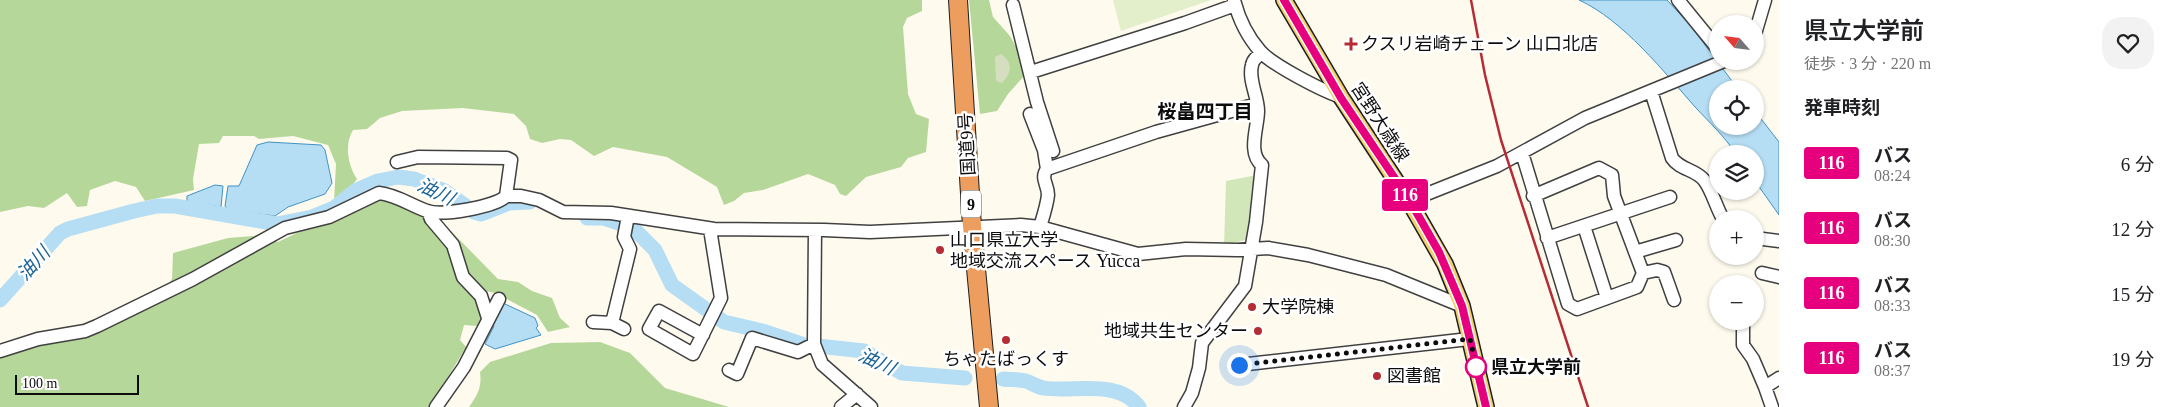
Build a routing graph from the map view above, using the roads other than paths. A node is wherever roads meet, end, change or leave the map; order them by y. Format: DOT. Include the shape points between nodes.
graph roads {
  1 [pos="947,0"];
  2 [pos="958,0"];
  3 [pos="1284,0"];
  4 [pos="1678,0"];
  5 [pos="1765,0"];
  6 [pos="1234,2"];
  7 [pos="1013,6"];
  8 [pos="1761,15"];
  9 [pos="1709,38"];
  10 [pos="1262,53"];
  11 [pos="1709,67"];
  12 [pos="1031,72"];
  13 [pos="1651,91"];
  14 [pos="1341,98"];
  15 [pos="1257,104"];
  16 [pos="1030,114"];
  17 [pos="1053,151"];
  18 [pos="1522,153"];
  19 [pos="396,162"];
  20 [pos="1047,168"];
  21 [pos="506,196"];
  22 [pos="1533,196"];
  23 [pos="1670,196"];
  24 [pos="1410,201"];
  25 [pos="1719,210"];
  26 [pos="428,211"];
  27 [pos="1621,214"];
  28 [pos="628,216"];
  29 [pos="966,226"];
  30 [pos="1584,226"];
  31 [pos="1040,227"];
  32 [pos="710,229"];
  33 [pos="815,230"];
  34 [pos="1546,238"];
  35 [pos="1764,239"];
  36 [pos="1676,240"];
  37 [pos="1779,241"];
  38 [pos="1251,248"];
  39 [pos="1635,252"];
  40 [pos="1643,273"];
  41 [pos="1762,273"];
  42 [pos="1779,277"];
  43 [pos="1606,298"];
  44 [pos="499,299"];
  45 [pos="1674,300"];
  46 [pos="1462,306"];
  47 [pos="488,318"];
  48 [pos="593,322"];
  49 [pos="612,323"];
  50 [pos="624,329"];
  51 [pos="1743,330"];
  52 [pos="703,335"];
  53 [pos="1470,339"];
  54 [pos="814,344"];
  55 [pos="0,351"];
  56 [pos="1239,365"];
  57 [pos="737,374"];
  58 [pos="1779,378"];
  59 [pos="1765,387"];
  60 [pos="857,394"];
  61 [pos="436,407"];
  62 [pos="841,407"];
  63 [pos="871,407"];
  64 [pos="977,407"];
  65 [pos="989,407"];
  66 [pos="1184,407"];
  67 [pos="1486,407"];
  68 [pos="1772,407"];
  1 -- 29 [label="highway, 国道9号 / 9"];
  2 -- 29 [label="highway, 国道9号 / 9"];
  3 -- 14 [label="main road, 宮野大歳線"];
  4 -- 9 [label="street"];
  5 -- 8 [label="street"];
  6 -- 10 [label="street" via="1243,28"];
  6 -- 12 [label="street" via="1185,23"];
  7 -- 12 [label="street"];
  10 -- 14 [label="street" via="1322,91"];
  10 -- 15 [label="street" via="1251,66"];
  11 -- 13 [label="street"];
  12 -- 17 [label="street"];
  13 -- 18 [label="street" via="1585,118"];
  13 -- 25 [label="street" via="1672,158 1676,165 1704,180"];
  14 -- 24 [label="main road, 宮野大歳線"];
  15 -- 20 [label="street" via="1146,135"];
  15 -- 38 [label="street" via="1254,146 1262,173"];
  16 -- 20 [label="street" via="1044,150"];
  18 -- 22 [label="street"];
  18 -- 24 [label="street"];
  19 -- 21 [label="street" via="418,156 507,158 511,160"];
  20 -- 31 [label="street" via="1044,182 1048,194"];
  21 -- 26 [label="street" via="477,207 437,213"];
  21 -- 28 [label="street" via="539,200 563,212"];
  22 -- 27 [label="street" via="1599,168 1612,175 1614,196"];
  22 -- 34 [label="street"];
  23 -- 27 [label="street"];
  24 -- 46 [label="main road, 宮野大歳線" via="1441,256"];
  26 -- 47 [label="street" via="453,245 463,277 481,296"];
  26 -- 55 [label="street" via="396,197 373,194 329,217 286,228 193,279 85,331 38,339"];
  27 -- 30 [label="street"];
  27 -- 39 [label="street"];
  28 -- 32 [label="street"];
  28 -- 49 [label="street" via="624,237 630,250"];
  29 -- 31 [label="street"];
  29 -- 33 [label="street" via="870,232"];
  29 -- 64 [label="highway, 国道9号 / 9"];
  29 -- 65 [label="highway, 国道9号 / 9"];
  30 -- 34 [label="street"];
  30 -- 43 [label="street"];
  31 -- 38 [label="street" via="1138,254"];
  32 -- 33 [label="street"];
  32 -- 52 [label="street" via="721,298"];
  33 -- 54 [label="street"];
  34 -- 43 [label="street" via="1568,304 1577,309"];
  35 -- 37 [label="street"];
  36 -- 39 [label="street"];
  38 -- 46 [label="street" via="1308,255 1370,270"];
  38 -- 66 [label="street" via="1244,286 1202,343 1192,393"];
  39 -- 40 [label="street"];
  40 -- 43 [label="street" via="1637,287"];
  40 -- 45 [label="street" via="1664,272"];
  41 -- 42 [label="street"];
  44 -- 47 [label="street"];
  46 -- 53 [label="main road, 宮野大歳線"];
  47 -- 61 [label="street" via="464,368"];
  48 -- 49 [label="street"];
  49 -- 50 [label="street"];
  51 -- 59 [label="street" via="1743,345"];
  53 -- 56 [label="street"];
  53 -- 67 [label="main road, 宮野大歳線"];
  54 -- 57 [label="street" via="798,352 752,338"];
  54 -- 60 [label="street" via="822,364"];
  58 -- 59 [label="street"];
  59 -- 68 [label="street"];
  60 -- 62 [label="street"];
  60 -- 63 [label="street"];
}
